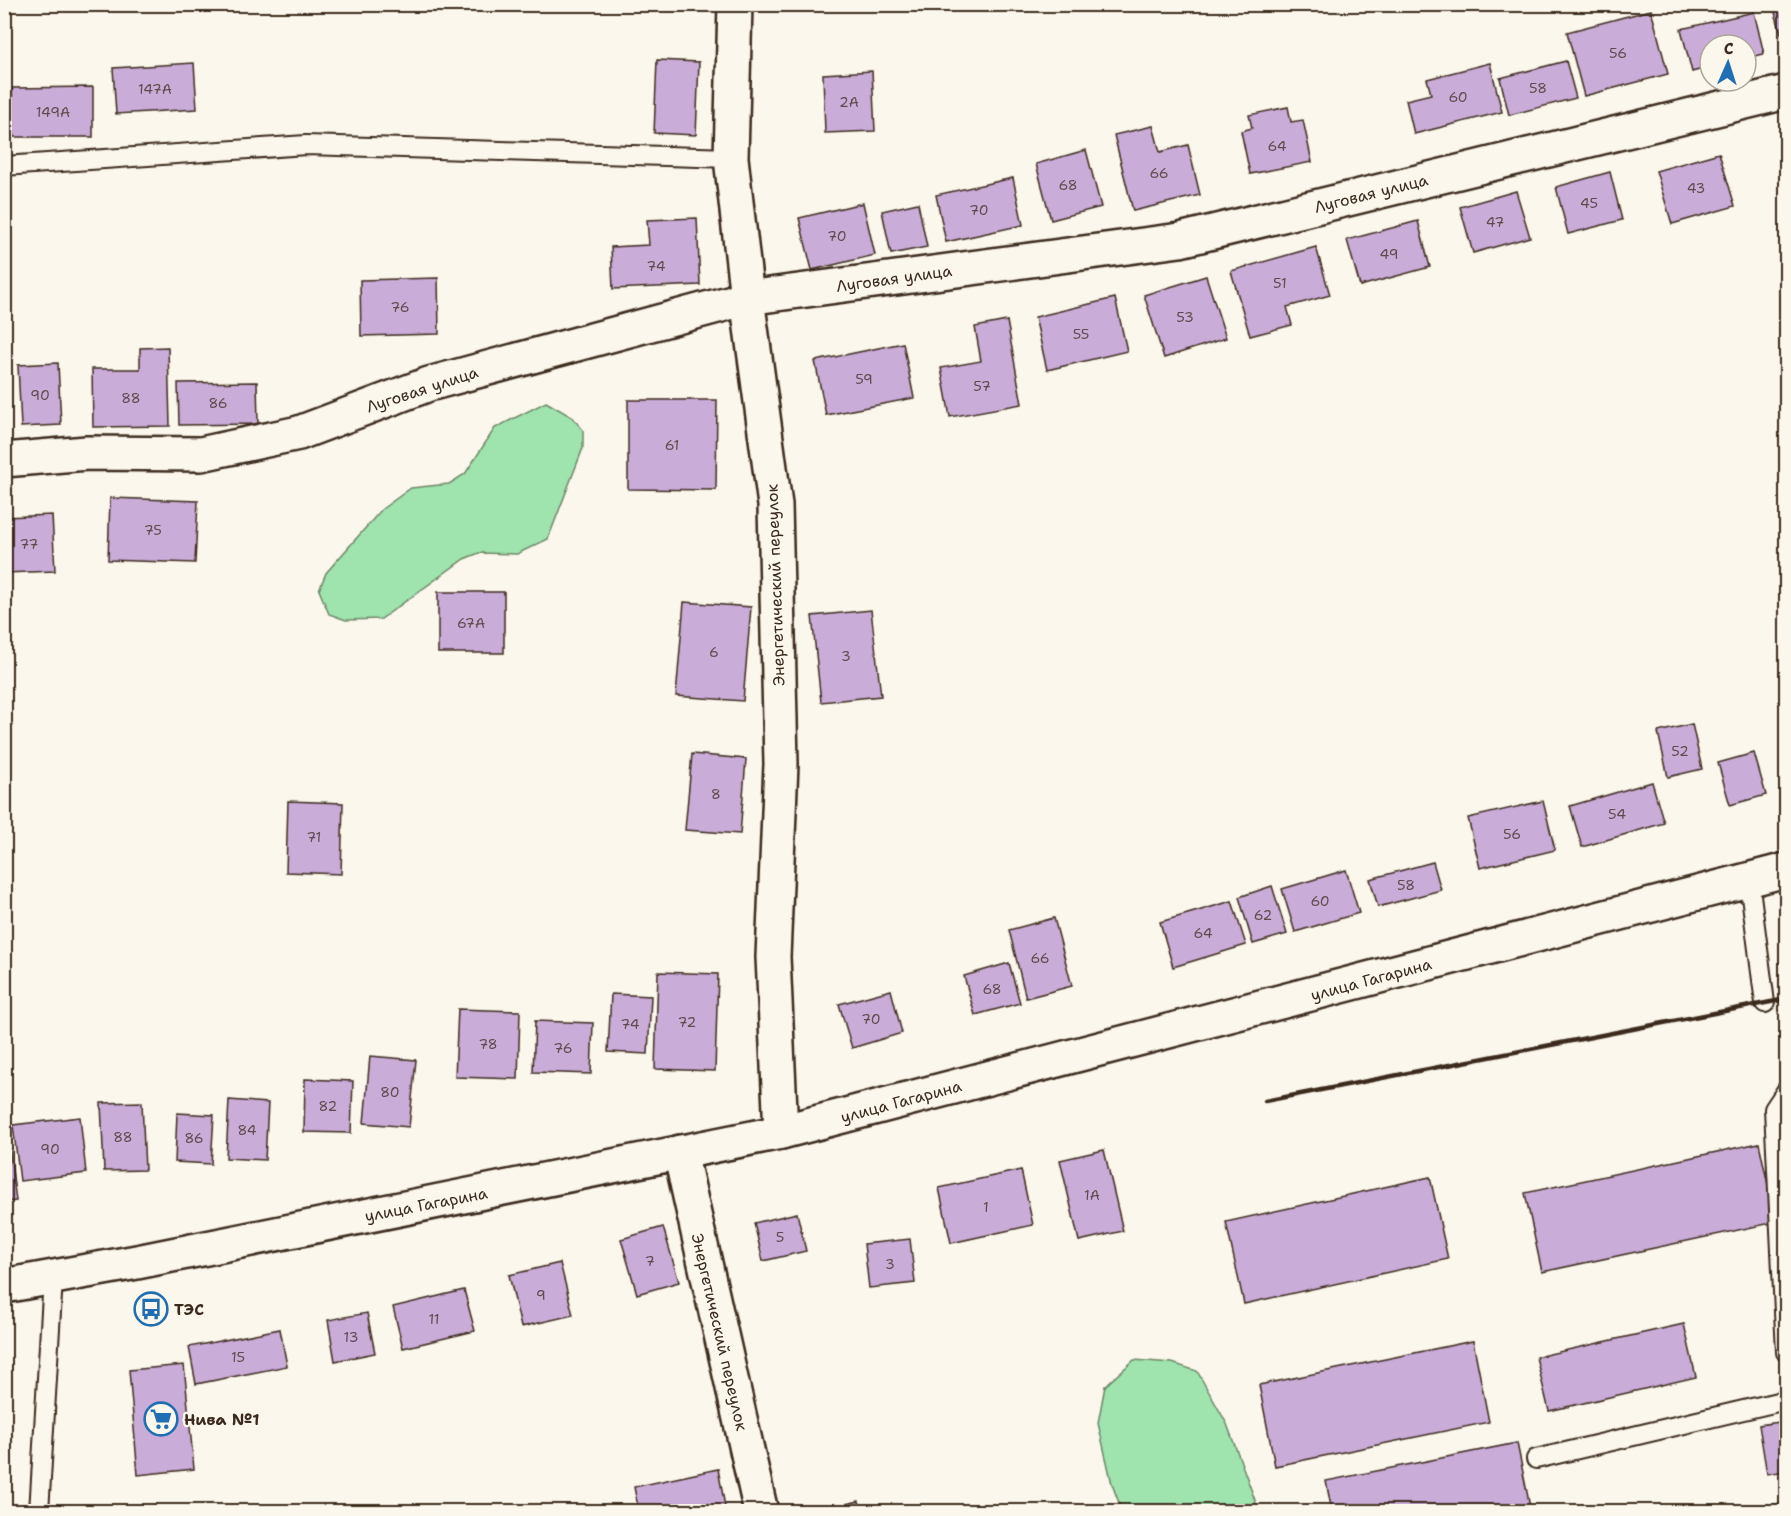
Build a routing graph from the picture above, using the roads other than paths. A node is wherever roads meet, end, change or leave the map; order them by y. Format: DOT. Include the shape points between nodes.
graph roads {
  1 [pos="735,4"];
  2 [pos="1786,92"];
  3 [pos="731,158"];
  4 [pos="4,166"];
  5 [pos="747,298"];
  6 [pos="4,460"];
  7 [pos="1786,870"];
  8 [pos="1749,880"];
  9 [pos="1765,1003"];
  10 [pos="1786,1090"];
  11 [pos="781,1132"];
  12 [pos="680,1152"];
  13 [pos="53,1278"];
  14 [pos="4,1286"];
  15 [pos="1786,1352"];
  16 [pos="1786,1400"];
  17 [pos="1536,1459"];
  18 [pos="39,1512"];
  19 [pos="761,1512"];
  1 -- 3 [label="street, Энергетический переулок"];
  2 -- 5 [label="street, Луговая улица" via="1180,240"];
  3 -- 4 [label="lane" via="306,145"];
  3 -- 5 [label="street, Энергетический переулок"];
  5 -- 6 [label="street, Луговая улица" via="429,384 299,433 201,454 87,453"];
  5 -- 11 [label="street, Энергетический переулок" via="776,505 781,764 773,957"];
  7 -- 8 [label="street, улица Гагарина"];
  8 -- 9 [label="lane"];
  8 -- 11 [label="street, улица Гагарина"];
  10 -- 15 [label="lane" via="1774,1109"];
  11 -- 12 [label="street, улица Гагарина"];
  12 -- 13 [label="street, улица Гагарина"];
  12 -- 19 [label="street, Энергетический переулок"];
  13 -- 14 [label="street, улица Гагарина"];
  13 -- 18 [label="lane"];
  16 -- 17 [label="lane"];
}
